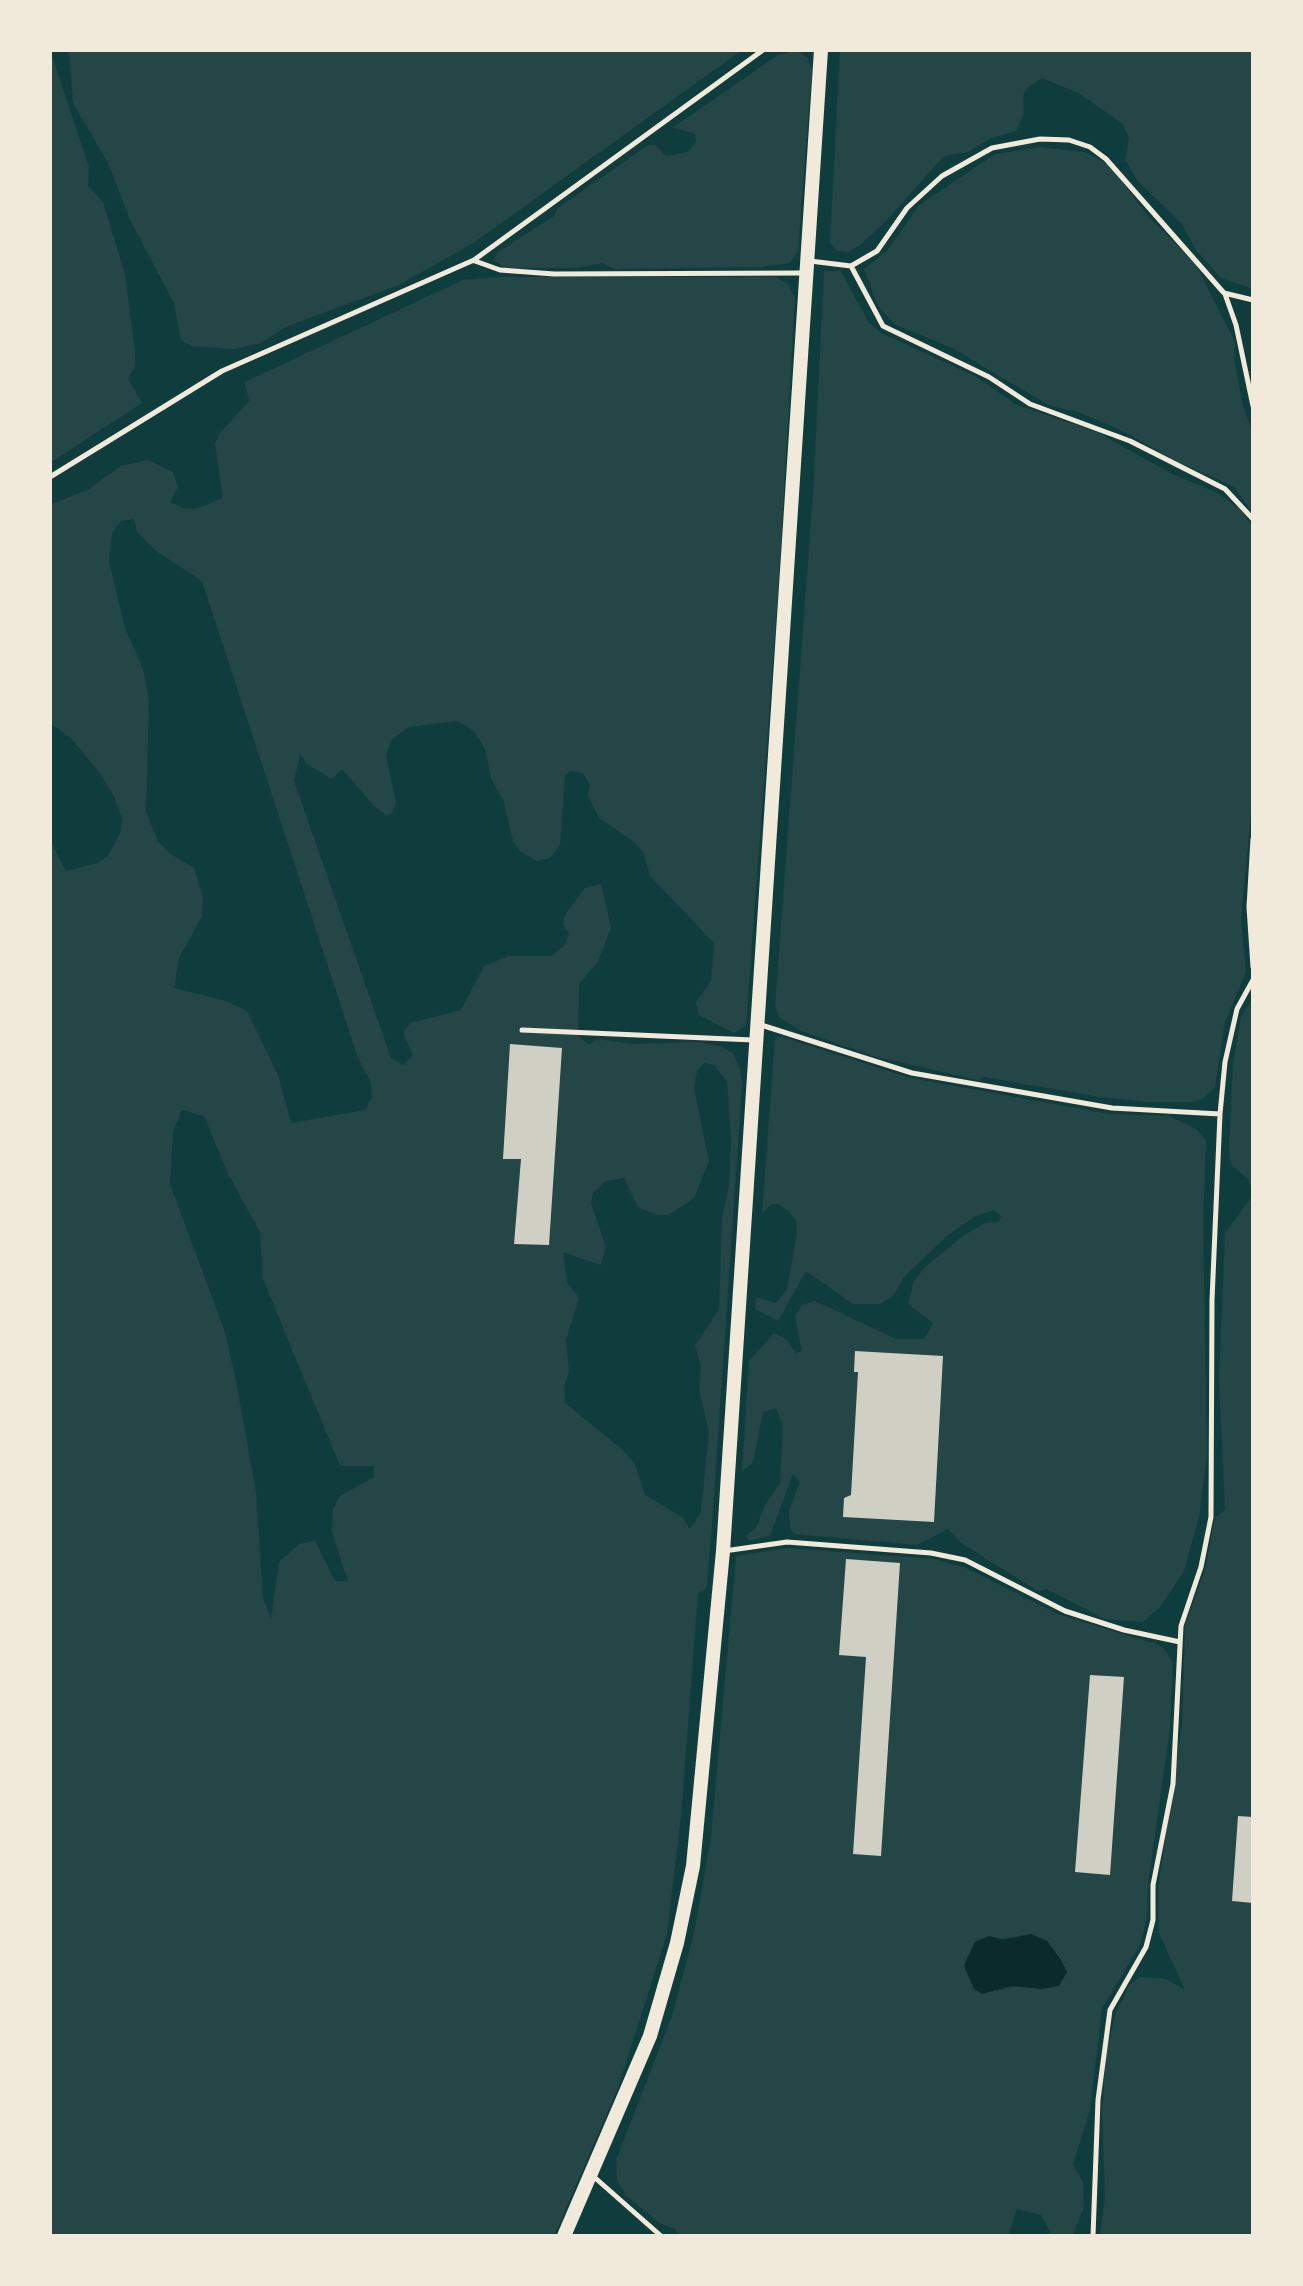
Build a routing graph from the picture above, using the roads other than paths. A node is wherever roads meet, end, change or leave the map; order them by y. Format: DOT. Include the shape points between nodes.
graph roads {
  1 [pos="763,50"];
  2 [pos="821,52"];
  3 [pos="474,260"];
  4 [pos="851,266"];
  5 [pos="808,267"];
  6 [pos="1224,293"];
  7 [pos="1253,300"];
  8 [pos="1253,406"];
  9 [pos="50,477"];
  10 [pos="1253,519"];
  11 [pos="1253,839"];
  12 [pos="1253,967"];
  13 [pos="1253,980"];
  14 [pos="757,1024"];
  15 [pos="522,1030"];
  16 [pos="756,1040"];
  17 [pos="1220,1114"];
  18 [pos="723,1551"];
  19 [pos="1180,1642"];
  20 [pos="592,2175"];
  21 [pos="564,2236"];
  22 [pos="661,2236"];
  23 [pos="1093,2236"];
  1 -- 3 [label="lane"];
  2 -- 5 [label="main road"];
  3 -- 5 [label="lane" via="500,270 554,274"];
  3 -- 9 [label="lane" via="222,371"];
  4 -- 5 [label="lane"];
  4 -- 6 [label="lane" via="877,251 907,208 942,176 992,148 1069,140 1106,159"];
  4 -- 10 [label="lane" via="883,326 976,370 1030,404 1130,441 1225,489"];
  5 -- 14 [label="main road"];
  6 -- 7 [label="lane"];
  6 -- 8 [label="lane"];
  11 -- 12 [label="lane"];
  13 -- 17 [label="lane" via="1237,1009"];
  14 -- 16 [label="main road"];
  14 -- 17 [label="lane" via="927,1076 1112,1108"];
  15 -- 16 [label="lane"];
  16 -- 18 [label="main road"];
  17 -- 19 [label="lane" via="1211,1517"];
  18 -- 19 [label="lane" via="787,1542 931,1553 965,1560 1065,1611"];
  18 -- 20 [label="main road" via="685,1909 650,2036"];
  19 -- 23 [label="lane" via="1173,1784 1153,1885 1153,1920 1146,1947 1110,2010 1098,2100"];
  20 -- 21 [label="main road"];
  20 -- 22 [label="lane"];
}
